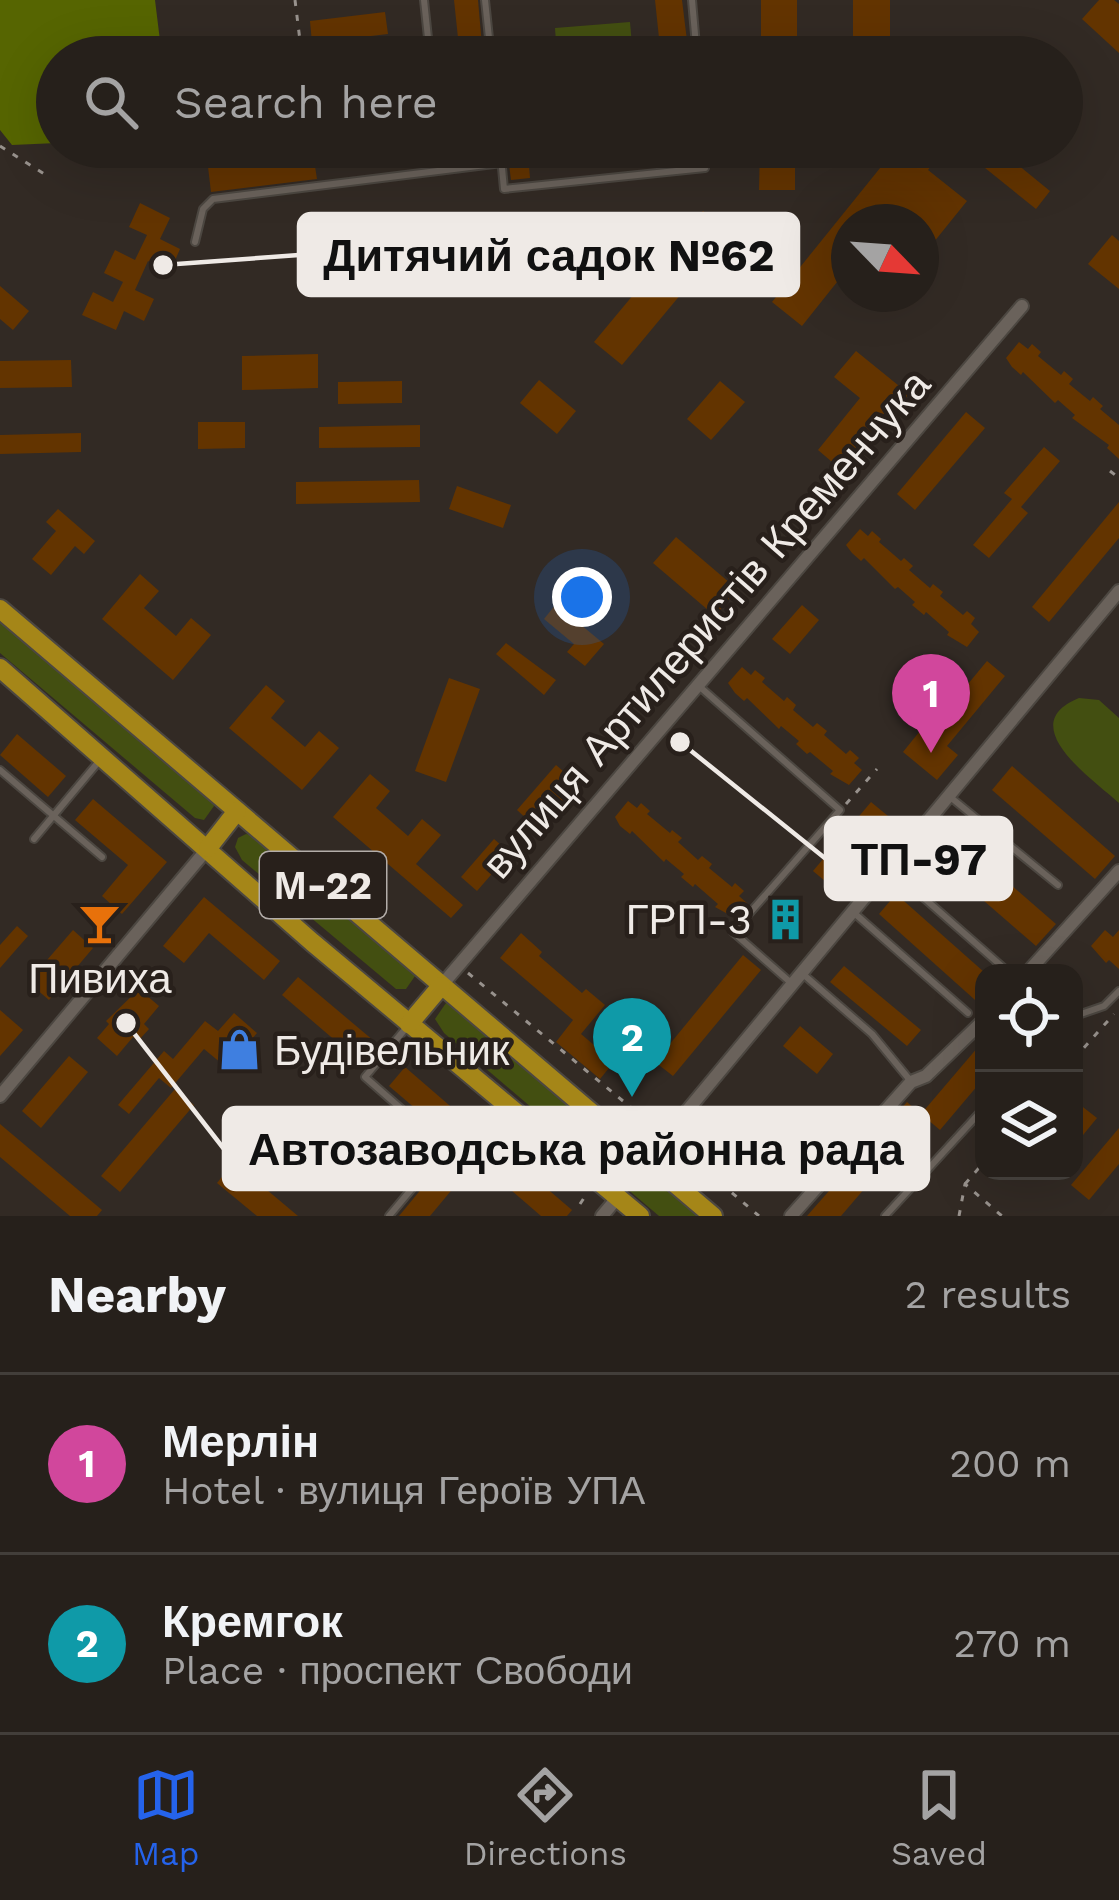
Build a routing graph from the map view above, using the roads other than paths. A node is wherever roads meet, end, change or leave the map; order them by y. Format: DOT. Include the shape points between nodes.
graph roads {
  1 [pos="424,0"];
  2 [pos="485,0"];
  3 [pos="692,0"];
  4 [pos="427,36"];
  5 [pos="489,36"];
  6 [pos="695,36"];
  7 [pos="459,168"];
  8 [pos="502,168"];
  9 [pos="705,168"];
  10 [pos="442,170"];
  11 [pos="195,242"];
  12 [pos="1022,306"];
  13 [pos="1119,591"];
  14 [pos="0,609"];
  15 [pos="0,668"];
  16 [pos="698,685"];
  17 [pos="103,757"];
  18 [pos="0,770"];
  19 [pos="948,795"];
  20 [pos="237,811"];
  21 [pos="56,814"];
  22 [pos="34,839"];
  23 [pos="208,848"];
  24 [pos="102,857"];
  25 [pos="888,867"];
  26 [pos="1116,881"];
  27 [pos="1058,885"];
  28 [pos="852,911"];
  29 [pos="999,964"];
  30 [pos="1039,964"];
  31 [pos="796,978"];
  32 [pos="441,986"];
  33 [pos="1119,991"];
  34 [pos="968,1013"];
  35 [pos="1083,1013"];
  36 [pos="409,1024"];
  37 [pos="975,1029"];
  38 [pos="911,1082"];
  39 [pos="0,1096"];
  40 [pos="509,1108"];
  41 [pos="975,1118"];
  42 [pos="647,1159"];
  43 [pos="462,1162"];
  44 [pos="618,1197"];
  45 [pos="389,1216"];
  46 [pos="602,1216"];
  47 [pos="640,1216"];
  48 [pos="713,1216"];
  49 [pos="791,1216"];
  50 [pos="885,1216"];
  1 -- 4 [label="lane"];
  2 -- 5 [label="lane"];
  3 -- 6 [label="lane"];
  7 -- 10 [label="lane"];
  8 -- 9 [label="lane" via="504,188"];
  10 -- 11 [label="lane" via="213,199"];
  12 -- 16 [label="street, вулиця Артилеристів Кременчука"];
  13 -- 19 [label="street"];
  14 -- 20 [label="highway, М-22"];
  15 -- 17 [label="highway, М-22"];
  16 -- 31 [label="lane" via="840,810 733,932"];
  16 -- 32 [label="street, вулиця Артилеристів Кременчука"];
  17 -- 21 [label="lane"];
  17 -- 23 [label="highway, М-22"];
  18 -- 21 [label="lane"];
  19 -- 25 [label="street"];
  19 -- 27 [label="lane"];
  20 -- 23 [label="highway"];
  20 -- 32 [label="highway, М-22"];
  21 -- 22 [label="lane"];
  21 -- 24 [label="lane"];
  23 -- 36 [label="highway, М-22"];
  23 -- 39 [label="street"];
  25 -- 28 [label="street"];
  25 -- 29 [label="lane"];
  26 -- 30 [label="street"];
  28 -- 31 [label="street"];
  28 -- 34 [label="lane"];
  31 -- 38 [label="lane" via="872,1034"];
  31 -- 42 [label="street"];
  32 -- 36 [label="highway"];
  32 -- 42 [label="highway, М-22"];
  33 -- 35 [label="lane"];
  36 -- 40 [label="highway, М-22"];
  36 -- 45 [label="lane" via="364,1077 446,1148"];
  37 -- 38 [label="street"];
  38 -- 49 [label="street"];
  40 -- 43 [label="lane"];
  40 -- 44 [label="highway, М-22"];
  41 -- 50 [label="lane"];
  42 -- 48 [label="highway, М-22"];
  44 -- 46 [label="street"];
  44 -- 47 [label="highway, М-22"];
}
